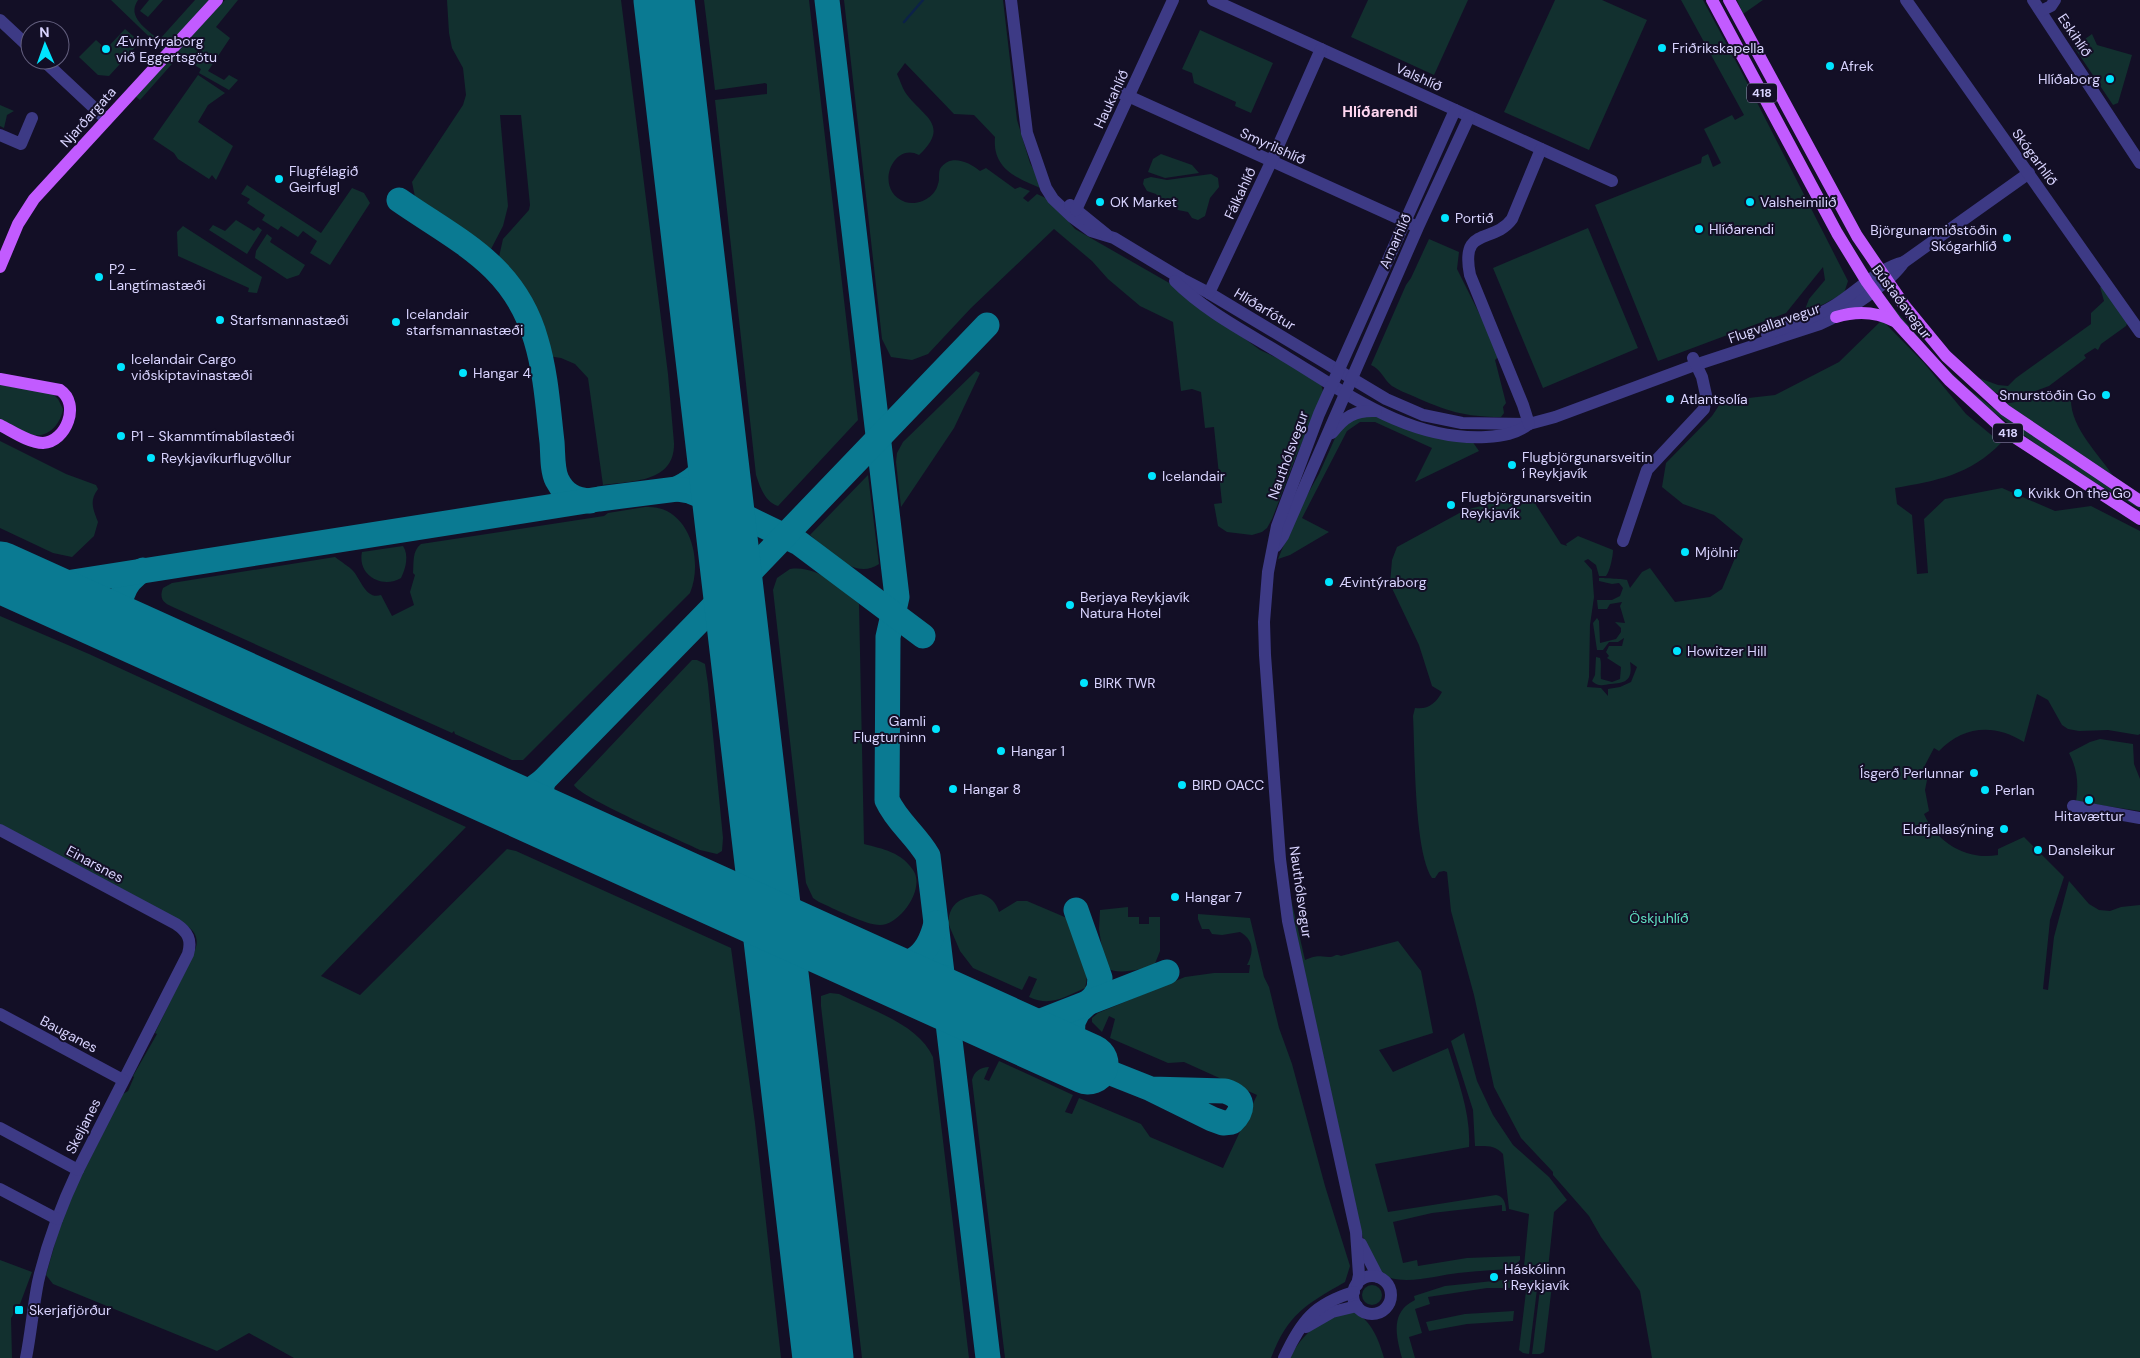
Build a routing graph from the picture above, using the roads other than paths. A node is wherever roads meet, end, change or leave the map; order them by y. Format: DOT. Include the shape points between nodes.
graph roads {
  1 [pos="216,0"];
  2 [pos="1011,0"];
  3 [pos="1173,0"];
  4 [pos="1213,0"];
  5 [pos="1712,0"];
  6 [pos="1729,0"];
  7 [pos="1906,0"];
  8 [pos="2033,0"];
  9 [pos="2055,0"];
  10 [pos="2041,11"];
  11 [pos="0,20"];
  12 [pos="20,39"];
  13 [pos="1321,49"];
  14 [pos="54,70"];
  15 [pos="1117,91"];
  16 [pos="1129,96"];
  17 [pos="1456,110"];
  18 [pos="1469,117"];
  19 [pos="32,118"];
  20 [pos="106,119"];
  21 [pos="0,135"];
  22 [pos="1541,149"];
  23 [pos="2139,161"];
  24 [pos="1271,162"];
  25 [pos="2029,173"];
  26 [pos="1044,179"];
  27 [pos="1612,181"];
  28 [pos="1076,210"];
  29 [pos="1406,222"];
  30 [pos="1418,227"];
  31 [pos="1109,236"];
  32 [pos="0,267"];
  33 [pos="1162,268"];
  34 [pos="1884,276"];
  35 [pos="1870,286"];
  36 [pos="1209,293"];
  37 [pos="1836,317"];
  38 [pos="1896,322"];
  39 [pos="2140,332"];
  40 [pos="1694,362"];
  41 [pos="1338,372"];
  42 [pos="0,379"];
  43 [pos="1351,379"];
  44 [pos="1332,385"];
  45 [pos="1345,393"];
  46 [pos="1376,411"];
  47 [pos="1529,424"];
  48 [pos="0,425"];
  49 [pos="1321,448"];
  50 [pos="2140,501"];
  51 [pos="2140,519"];
  52 [pos="1623,541"];
  53 [pos="1273,550"];
  54 [pos="2073,806"];
  55 [pos="2140,818"];
  56 [pos="0,830"];
  57 [pos="176,924"];
  58 [pos="0,1014"];
  59 [pos="123,1080"];
  60 [pos="0,1128"];
  61 [pos="78,1170"];
  62 [pos="0,1189"];
  63 [pos="57,1219"];
  64 [pos="1356,1232"];
  65 [pos="1378,1277"];
  66 [pos="1355,1288"];
  67 [pos="1357,1306"];
  68 [pos="1298,1332"];
  69 [pos="26,1358"];
  70 [pos="1284,1358"];
  1 -- 20 [label="main road, Njarðargata"];
  2 -- 26 [label="street, Hlíðarfótur" via="1027,133"];
  3 -- 16 [label="street, Haukahlíð"];
  4 -- 13 [label="street, Valshlíð"];
  5 -- 35 [label="main road, Bústaðavegur / 418" via="1810,183"];
  6 -- 34 [label="main road, Bústaðavegur / 418" via="1849,221"];
  7 -- 25 [label="street, Skógarhlíð"];
  8 -- 10 [label="street, Eskihlíð"];
  9 -- 10 [label="street"];
  10 -- 23 [label="street, Eskihlíð"];
  11 -- 12 [label="street"];
  13 -- 17 [label="street, Valshlíð"];
  13 -- 24 [label="street, Fálkahlíð"];
  14 -- 20 [label="street"];
  15 -- 16 [label="street, Smyrilshlíð"];
  16 -- 24 [label="street, Smyrilshlíð"];
  16 -- 28 [label="street, Haukahlíð"];
  17 -- 18 [label="street, Valshlíð"];
  17 -- 29 [label="street, Arnarhlíð"];
  18 -- 22 [label="street, Valshlíð"];
  18 -- 30 [label="street, Arnarhlíð"];
  19 -- 21 [label="street" via="21,144"];
  20 -- 32 [label="main road, Njarðargata" via="34,199 18,224"];
  22 -- 27 [label="street, Valshlíð"];
  22 -- 47 [label="street" via="1512,219 1507,226 1474,242 1468,258 1470,275"];
  24 -- 29 [label="street, Smyrilshlíð"];
  24 -- 36 [label="street, Fálkahlíð"];
  25 -- 34 [label="street, Flugvallarvegur" via="1904,262 1891,265"];
  25 -- 39 [label="street, Skógarhlíð"];
  26 -- 28 [label="street, Hlíðarfótur"];
  26 -- 31 [label="street, Hlíðarfótur" via="1053,199 1072,217 1091,231"];
  28 -- 31 [label="street, Hlíðarfótur"];
  29 -- 30 [label="street, Smyrilshlíð"];
  29 -- 41 [label="street, Arnarhlíð"];
  30 -- 43 [label="street, Arnarhlíð"];
  31 -- 33 [label="street, Hlíðarfótur"];
  33 -- 36 [label="street, Hlíðarfótur"];
  33 -- 44 [label="street, Hlíðarfótur" via="1210,309"];
  34 -- 35 [label="street, Flugvallarvegur"];
  34 -- 50 [label="main road, Bústaðavegur / 418" via="1946,356 1989,397 2021,423"];
  35 -- 37 [label="street, Flugvallarvegur"];
  35 -- 38 [label="main road, Bústaðavegur / 418"];
  35 -- 40 [label="street, Flugvallarvegur" via="1804,321"];
  36 -- 41 [label="street, Hlíðarfótur"];
  37 -- 38 [label="main road" via="1863,313 1880,315"];
  37 -- 40 [label="street, Flugvallarvegur" via="1806,330"];
  38 -- 51 [label="main road, Bústaðavegur / 418" via="1942,374 2005,431"];
  40 -- 47 [label="street, Flugvallarvegur" via="1660,373 1638,386"];
  40 -- 52 [label="street" via="1706,395 1704,409 1647,470"];
  41 -- 43 [label="street, Hlíðarfótur"];
  41 -- 44 [label="street, Nauthólsvegur"];
  42 -- 48 [label="main road" via="60,390 67,397 70,408 68,422 62,432 47,442 27,439"];
  43 -- 45 [label="street, Nauthólsvegur"];
  43 -- 47 [label="street, Flugvallarvegur" via="1404,408 1442,421"];
  44 -- 45 [label="street, Flugvallarvegur"];
  44 -- 53 [label="street, Nauthólsvegur" via="1277,526"];
  45 -- 46 [label="street, Flugvallarvegur"];
  45 -- 49 [label="street, Nauthólsvegur"];
  46 -- 47 [label="street, Flugvallarvegur" via="1411,426 1457,436 1501,435"];
  46 -- 49 [label="street" via="1348,416"];
  49 -- 53 [label="street, Nauthólsvegur" via="1283,536"];
  53 -- 64 [label="street, Nauthólsvegur" via="1268,572 1264,641 1280,859 1290,931"];
  54 -- 55 [label="street"];
  56 -- 57 [label="street, Einarsnes"];
  57 -- 59 [label="street, Skeljanes" via="190,938 188,954"];
  58 -- 59 [label="street, Bauganes"];
  59 -- 61 [label="street, Skeljanes"];
  60 -- 61 [label="street"];
  61 -- 63 [label="street, Skeljanes"];
  62 -- 63 [label="street"];
  63 -- 69 [label="street, Skeljanes" via="38,1282"];
  64 -- 65 [label="street, Nauthólsvegur"];
  64 -- 66 [label="street, Nauthólsvegur" via="1360,1275"];
  65 -- 66 [label="street" via="1366,1277"];
  65 -- 67 [label="street" via="1390,1287 1389,1305 1373,1314 1361,1311"];
  66 -- 67 [label="street"];
  66 -- 68 [label="street" via="1310,1315"];
  67 -- 68 [label="street" via="1332,1312"];
  68 -- 70 [label="street"];
}
